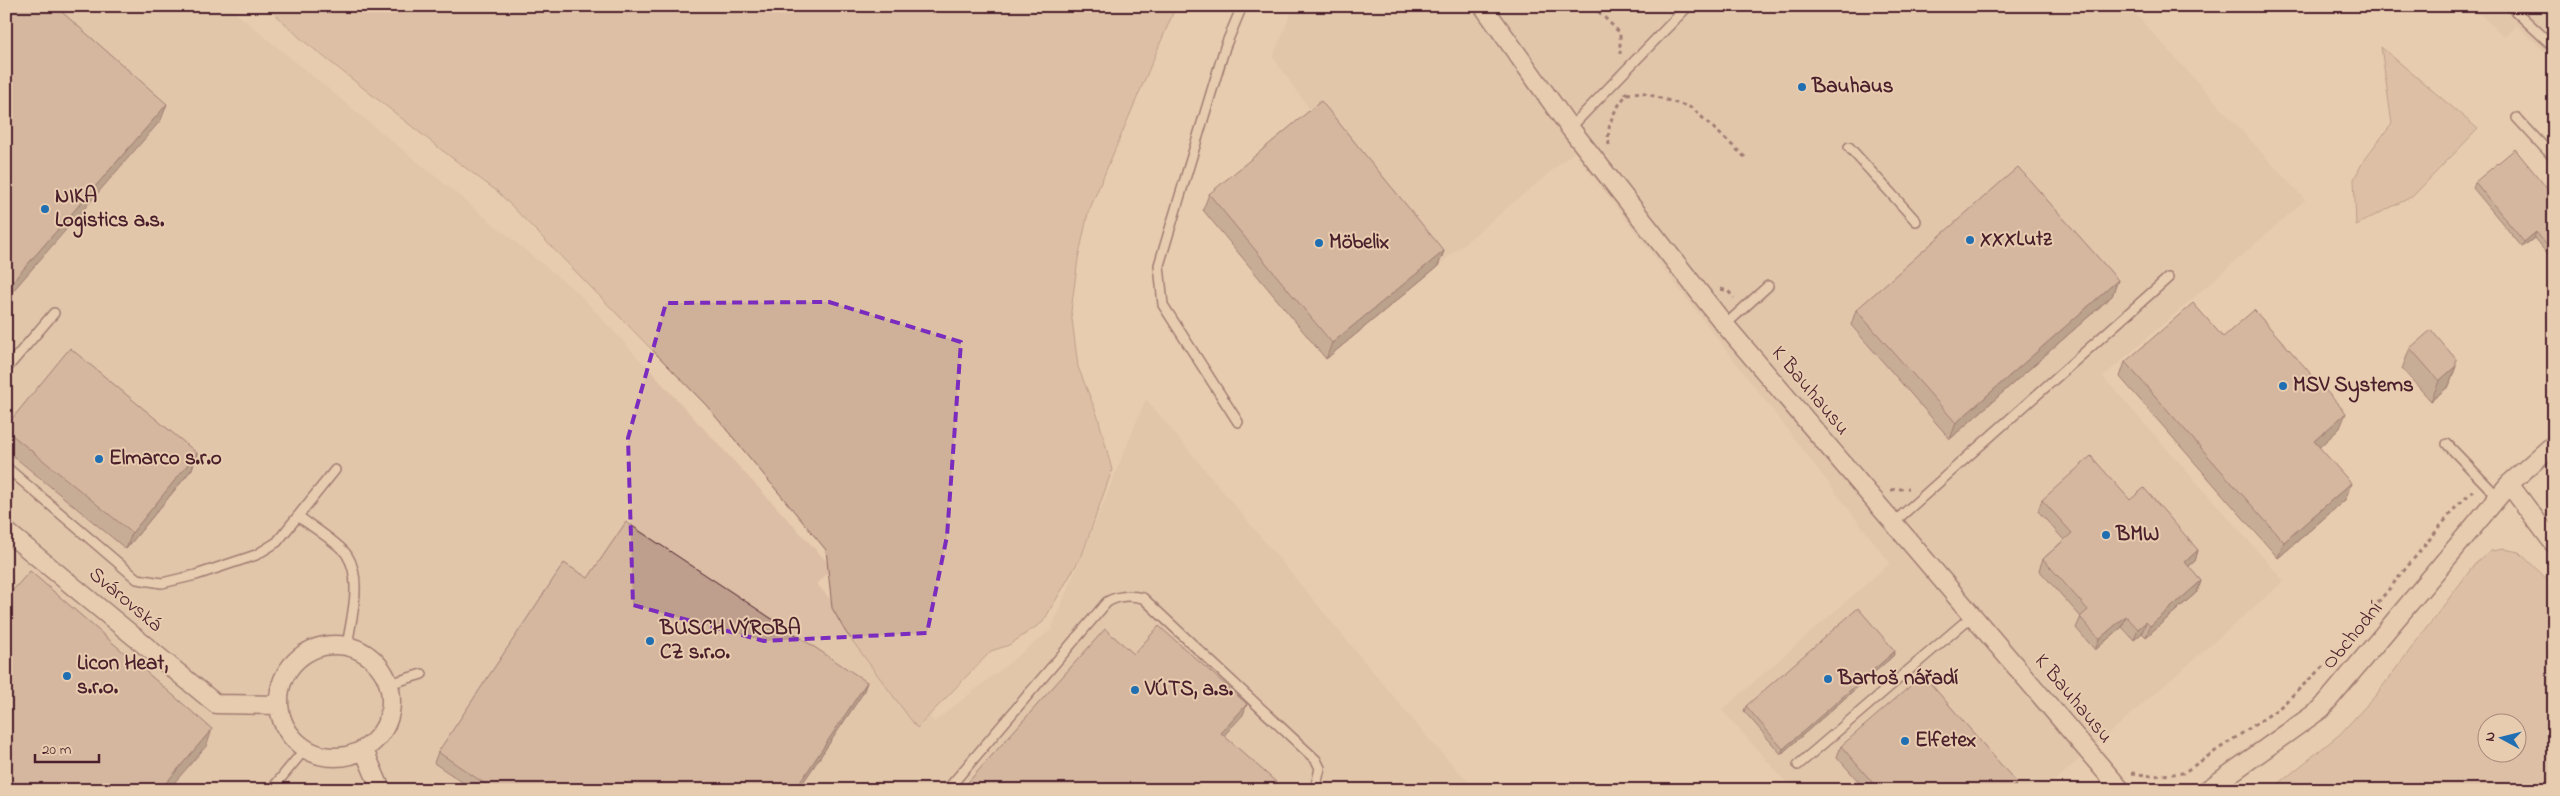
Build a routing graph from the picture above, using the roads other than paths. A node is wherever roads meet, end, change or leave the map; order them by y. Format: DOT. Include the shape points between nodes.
graph roads {
  1 [pos="1242,6"];
  2 [pos="1484,6"];
  3 [pos="1688,6"];
  4 [pos="2510,6"];
  5 [pos="2554,47"];
  6 [pos="2517,118"];
  7 [pos="1570,128"];
  8 [pos="1849,147"];
  9 [pos="2554,158"];
  10 [pos="1916,221"];
  11 [pos="2168,278"];
  12 [pos="1768,286"];
  13 [pos="54,313"];
  14 [pos="1725,325"];
  15 [pos="6,369"];
  16 [pos="1238,422"];
  17 [pos="2447,444"];
  18 [pos="2554,444"];
  19 [pos="6,467"];
  20 [pos="335,470"];
  21 [pos="2503,491"];
  22 [pos="299,517"];
  23 [pos="1892,524"];
  24 [pos="6,531"];
  25 [pos="2554,544"];
  26 [pos="1972,616"];
  27 [pos="347,646"];
  28 [pos="422,674"];
  29 [pos="389,684"];
  30 [pos="279,705"];
  31 [pos="305,749"];
  32 [pos="364,750"];
  33 [pos="1798,765"];
  34 [pos="272,790"];
  35 [pos="382,790"];
  36 [pos="947,790"];
  37 [pos="1315,790"];
  38 [pos="2121,790"];
  39 [pos="2207,790"];
  1 -- 16 [label="lane" via="1225,47 1159,265 1163,305"];
  2 -- 7 [label="street, K Bauhausu"];
  3 -- 7 [label="lane"];
  4 -- 5 [label="lane"];
  6 -- 9 [label="lane"];
  7 -- 14 [label="street, K Bauhausu"];
  8 -- 10 [label="lane"];
  11 -- 23 [label="lane"];
  12 -- 14 [label="lane"];
  13 -- 15 [label="lane"];
  14 -- 23 [label="street, K Bauhausu"];
  17 -- 21 [label="lane" via="2482,481"];
  18 -- 21 [label="street, Obchodní"];
  19 -- 22 [label="lane" via="137,579 162,583 196,576 256,555 276,542"];
  20 -- 22 [label="lane"];
  21 -- 25 [label="street"];
  21 -- 39 [label="street, Obchodní" via="2321,710"];
  22 -- 27 [label="lane" via="347,554 354,576 354,592"];
  23 -- 26 [label="street, K Bauhausu"];
  24 -- 30 [label="street, Svárovská" via="216,704"];
  26 -- 33 [label="lane"];
  26 -- 38 [label="street, K Bauhausu"];
  27 -- 29 [label="street" via="373,660"];
  27 -- 30 [label="street" via="326,646 307,653 291,666 282,684"];
  28 -- 29 [label="lane"];
  29 -- 32 [label="street" via="391,709 382,733"];
  30 -- 31 [label="street" via="287,730"];
  31 -- 32 [label="street" via="324,757 345,757"];
  31 -- 34 [label="lane"];
  32 -- 35 [label="street"];
  36 -- 37 [label="lane" via="1107,602 1120,596 1133,596 1143,598 1316,760 1320,768"];
}
